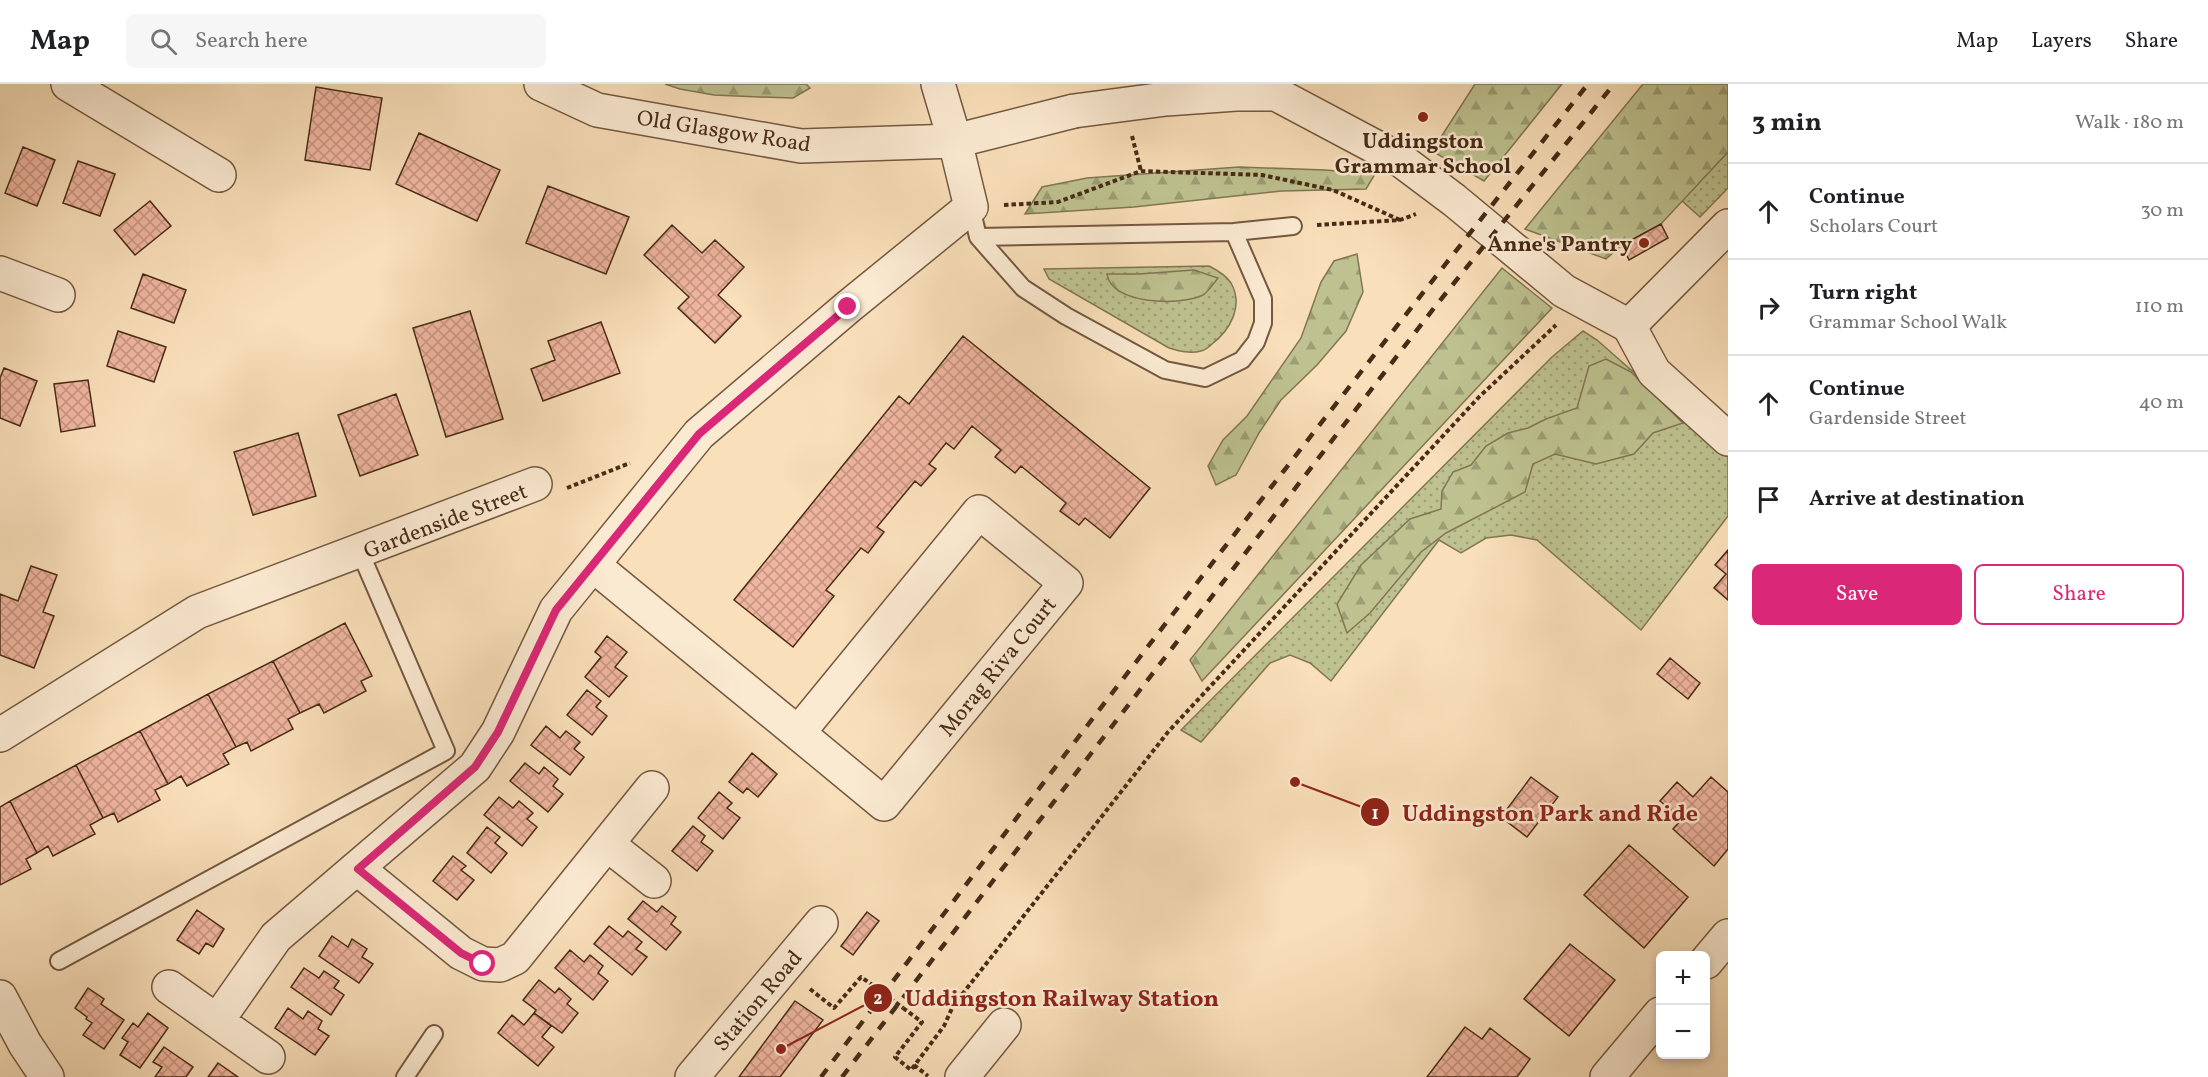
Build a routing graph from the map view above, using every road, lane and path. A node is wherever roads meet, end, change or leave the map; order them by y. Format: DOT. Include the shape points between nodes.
graph roads {
  1 [pos="68,84"];
  2 [pos="541,84"];
  3 [pos="938,84"];
  4 [pos="1277,89"];
  5 [pos="956,141"];
  6 [pos="219,176"];
  7 [pos="1454,200"];
  8 [pos="1400,220"];
  9 [pos="974,222"];
  10 [pos="1293,226"];
  11 [pos="1728,226"];
  12 [pos="1234,232"];
  13 [pos="0,273"];
  14 [pos="1564,291"];
  15 [pos="58,295"];
  16 [pos="1629,326"];
  17 [pos="1728,439"];
  18 [pos="634,461"];
  19 [pos="535,484"];
  20 [pos="360,552"];
  21 [pos="593,565"];
  22 [pos="798,733"];
  23 [pos="0,735"];
  24 [pos="652,788"];
  25 [pos="607,844"];
  26 [pos="358,869"];
  27 [pos="654,881"];
  28 [pos="821,922"];
  29 [pos="1728,936"];
  30 [pos="1710,957"];
  31 [pos="59,961"];
  32 [pos="169,987"];
  33 [pos="0,997"];
  34 [pos="839,1001"];
  35 [pos="1656,1019"];
  36 [pos="217,1021"];
  37 [pos="1004,1025"];
  38 [pos="434,1034"];
  39 [pos="268,1057"];
  40 [pos="914,1065"];
  41 [pos="47,1077"];
  42 [pos="405,1077"];
  43 [pos="692,1077"];
  44 [pos="930,1077"];
  45 [pos="962,1077"];
  46 [pos="1607,1077"];
  1 -- 6 [label="street"];
  2 -- 5 [label="street, Old Glasgow Road" via="597,110 801,146"];
  3 -- 5 [label="street"];
  4 -- 5 [label="street, Old Glasgow Road, bridge" via="1074,111"];
  4 -- 7 [label="street, Old Glasgow Road" via="1402,161"];
  5 -- 9 [label="street"];
  7 -- 8 [label="path"];
  7 -- 14 [label="street, Old Glasgow Road"];
  8 -- 9 [label="path" via="1334,190 1262,175 1141,171 1058,202"];
  8 -- 10 [label="path"];
  9 -- 12 [label="lane"];
  9 -- 12 [label="lane" via="1023,288 1165,370 1205,378 1242,360 1256,342 1263,323 1263,299"];
  9 -- 21 [label="street" via="848,307 699,434"];
  10 -- 12 [label="lane"];
  11 -- 16 [label="street"];
  13 -- 15 [label="street"];
  14 -- 16 [label="street, Old Glasgow Road"];
  14 -- 40 [label="path" via="1557,301 1563,319 1479,397 1168,732 953,1006 944,1026"];
  16 -- 17 [label="street" via="1654,372"];
  18 -- 19 [label="path, Gardenside Street" via="537,501"];
  19 -- 20 [label="street, Gardenside Street"];
  20 -- 23 [label="street, Gardenside Street" via="197,612"];
  20 -- 31 [label="lane" via="446,750"];
  21 -- 22 [label="street, Morag Riva Court"];
  21 -- 26 [label="street" via="556,610 498,732 475,767"];
  22 -- 22 [label="street, Morag Riva Court" via="884,804 1065,583 979,512"];
  24 -- 25 [label="street"];
  25 -- 26 [label="street" via="515,958 500,965 483,964 461,953"];
  25 -- 27 [label="street"];
  26 -- 36 [label="street" via="276,937"];
  28 -- 43 [label="street, Station Road"];
  29 -- 30 [label="street"];
  32 -- 36 [label="street"];
  33 -- 41 [label="street"];
  34 -- 40 [label="path, bridge" via="861,977 922,1022 895,1057 911,1070"];
  35 -- 46 [label="street"];
  36 -- 39 [label="street"];
  37 -- 45 [label="street"];
  38 -- 42 [label="lane"];
  40 -- 44 [label="path"];
}
